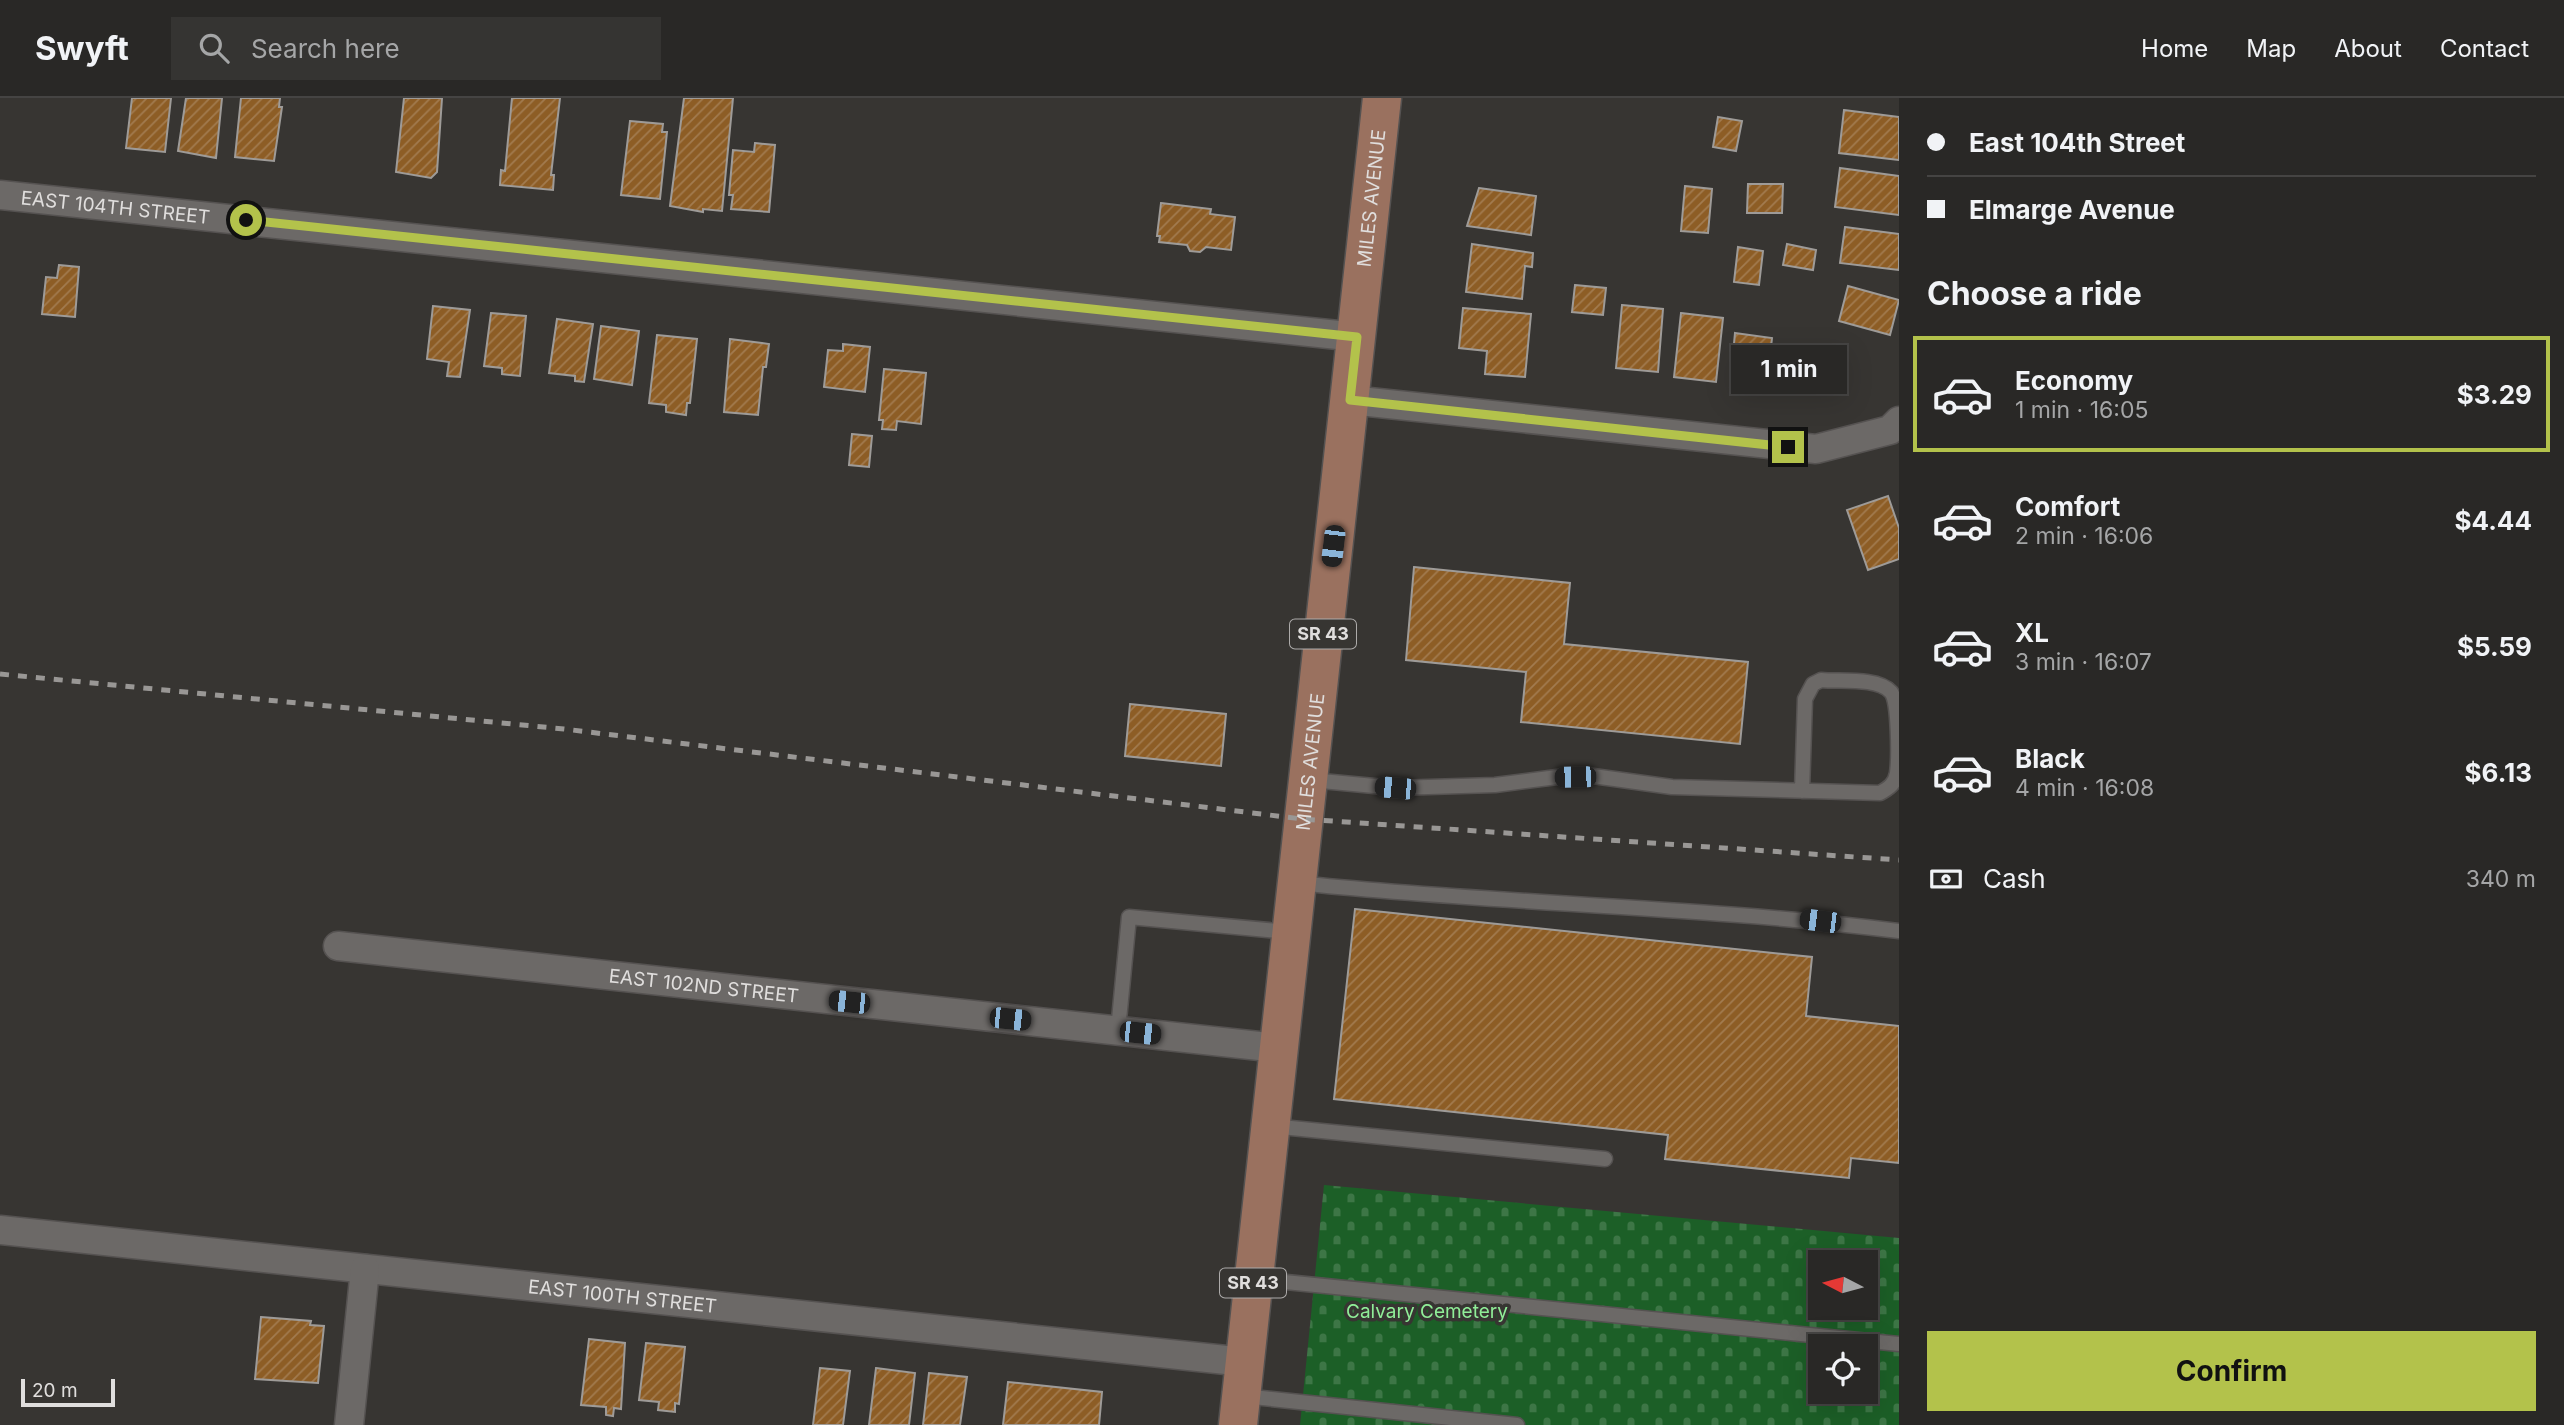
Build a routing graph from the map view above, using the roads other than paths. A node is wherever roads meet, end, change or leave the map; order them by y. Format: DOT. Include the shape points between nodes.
graph roads {
  1 [pos="1382,98"];
  2 [pos="0,195"];
  3 [pos="1357,337"];
  4 [pos="1350,400"];
  5 [pos="1899,421"];
  6 [pos="1306,779"];
  7 [pos="1802,790"];
  8 [pos="1295,883"];
  9 [pos="1899,931"];
  10 [pos="1290,932"];
  11 [pos="338,946"];
  12 [pos="1118,1030"];
  13 [pos="1278,1048"];
  14 [pos="1270,1125"];
  15 [pos="1605,1159"];
  16 [pos="0,1230"];
  17 [pos="365,1269"];
  18 [pos="1254,1279"];
  19 [pos="1899,1344"];
  20 [pos="1241,1394"];
  21 [pos="349,1425"];
  22 [pos="1517,1425"];
  1 -- 3 [label="main road, MILES AVENUE / SR 43"];
  2 -- 3 [label="street, EAST 104TH STREET"];
  3 -- 4 [label="main road, MILES AVENUE / SR 43"];
  4 -- 5 [label="street" via="1816,450 1890,430"];
  4 -- 6 [label="main road, MILES AVENUE / SR 43"];
  6 -- 7 [label="lane" via="1395,788 1593,776 1672,787"];
  6 -- 8 [label="main road, MILES AVENUE / SR 43"];
  7 -- 7 [label="lane" via="1880,793 1891,787 1897,774 1898,704 1891,691 1877,684 1821,680 1814,684 1805,699"];
  8 -- 9 [label="lane" via="1794,918"];
  8 -- 10 [label="main road, MILES AVENUE / SR 43"];
  10 -- 12 [label="lane" via="1129,917"];
  10 -- 13 [label="main road, MILES AVENUE / SR 43"];
  11 -- 12 [label="street, EAST 102ND STREET"];
  12 -- 13 [label="street, EAST 102ND STREET"];
  13 -- 14 [label="main road, MILES AVENUE / SR 43"];
  14 -- 15 [label="lane"];
  14 -- 18 [label="main road, MILES AVENUE / SR 43"];
  16 -- 17 [label="street, EAST 100TH STREET"];
  17 -- 20 [label="street, EAST 100TH STREET"];
  17 -- 21 [label="street"];
  18 -- 19 [label="lane"];
  18 -- 20 [label="main road, MILES AVENUE / SR 43"];
  20 -- 22 [label="lane"];
}
